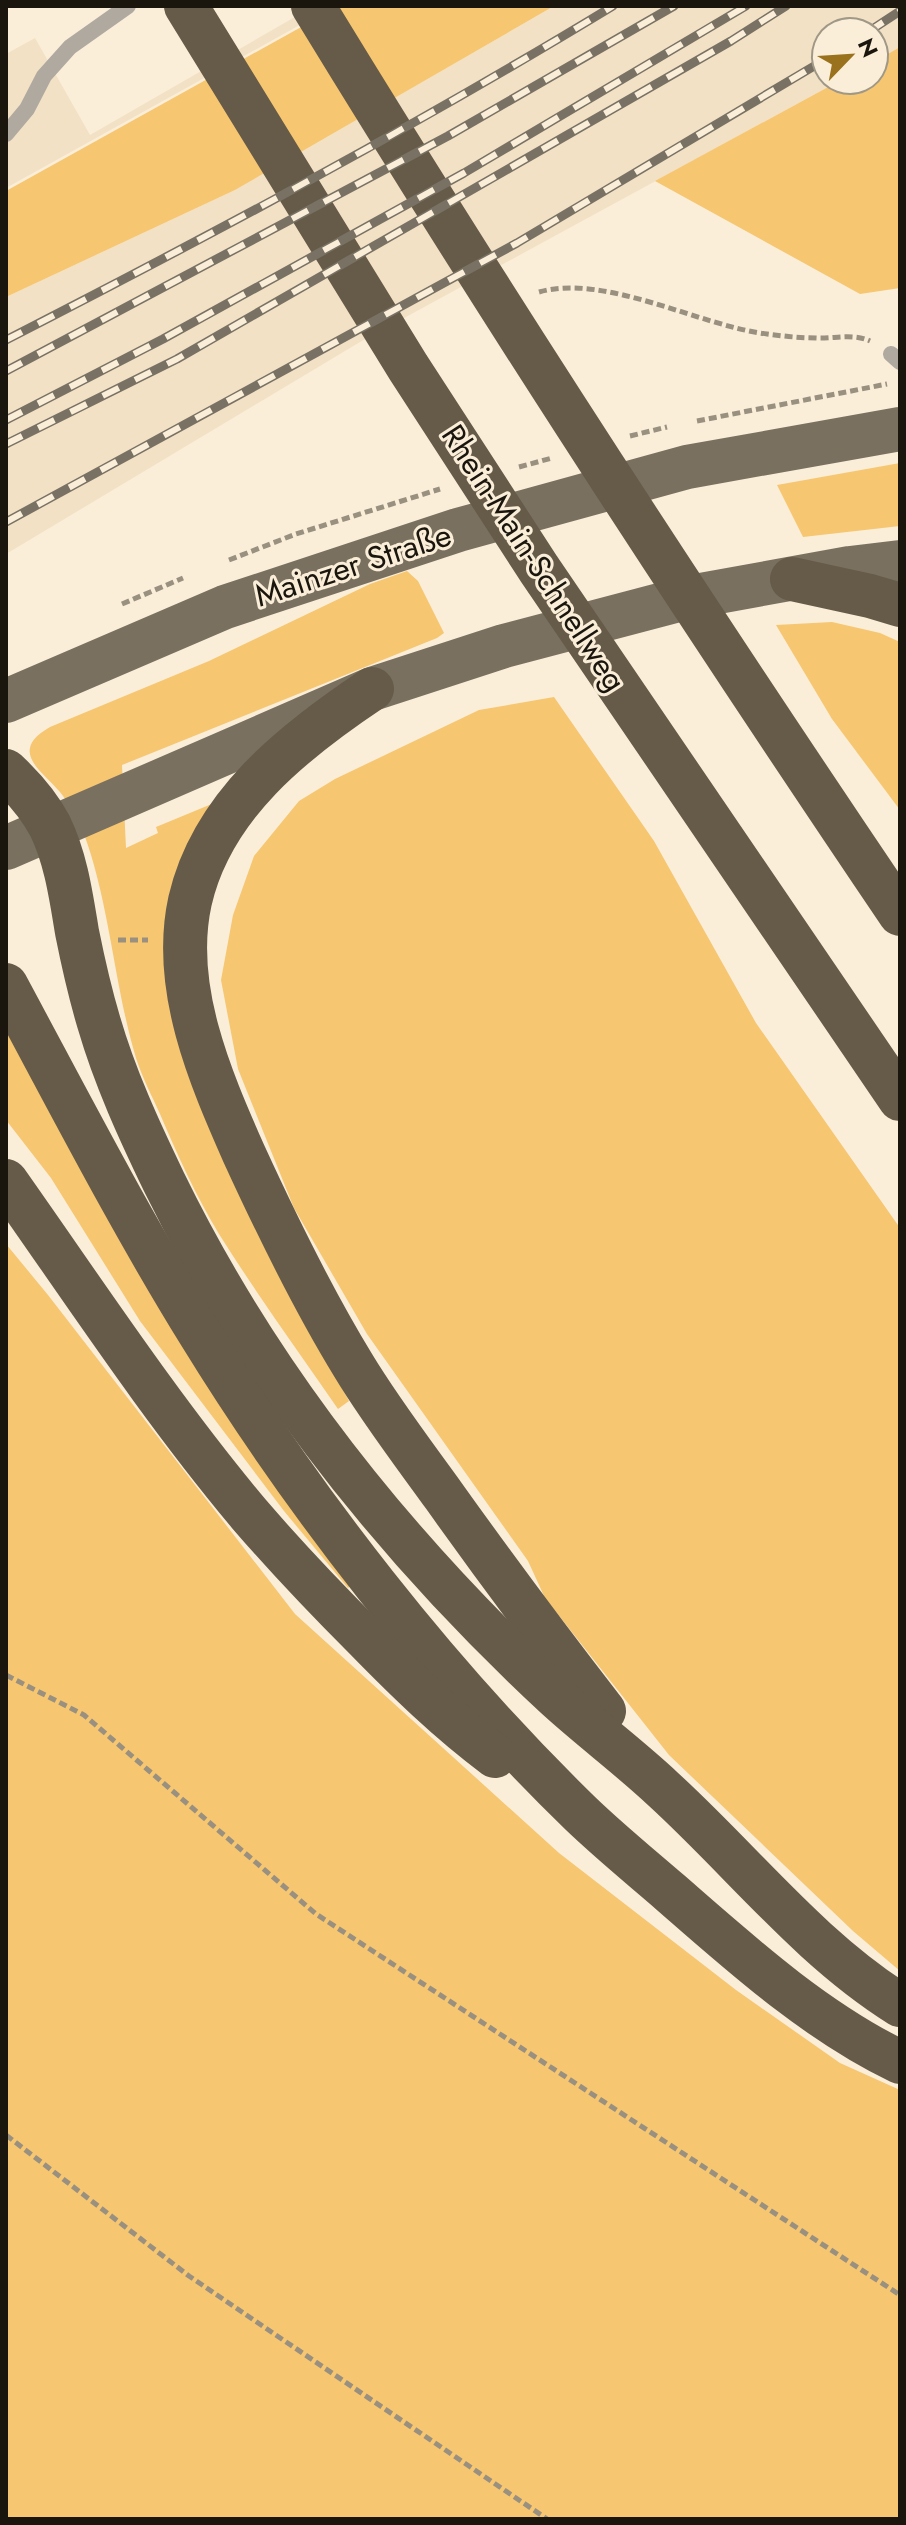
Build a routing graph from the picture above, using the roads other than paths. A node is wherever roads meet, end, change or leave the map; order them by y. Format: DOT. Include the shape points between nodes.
graph roads {
  1 [pos="128,6"];
  2 [pos="186,6"];
  3 [pos="313,6"];
  4 [pos="6,134"];
  5 [pos="900,429"];
  6 [pos="900,562"];
  7 [pos="792,579"];
  8 [pos="900,605"];
  9 [pos="372,689"];
  10 [pos="6,701"];
  11 [pos="6,771"];
  12 [pos="6,848"];
  13 [pos="900,914"];
  14 [pos="6,985"];
  15 [pos="900,1099"];
  16 [pos="6,1181"];
  17 [pos="664,1789"];
  18 [pos="599,1830"];
  19 [pos="900,2005"];
  20 [pos="900,2062"];
  1 -- 4 [label="lane" via="70,47"];
  2 -- 15 [label="highway, Rhein-Main-Schnellweg" via="408,367"];
  3 -- 13 [label="highway" via="593,453"];
  5 -- 10 [label="main road, Mainzer Straße" via="687,467 458,530 225,607"];
  6 -- 7 [label="main road"];
  7 -- 8 [label="highway"];
  7 -- 9 [label="main road" via="622,614"];
  9 -- 12 [label="main road"];
  9 -- 17 [label="highway" via="282,755 206,852 184,944 203,1054 272,1215 353,1366 522,1606"];
  11 -- 17 [label="highway" via="38,806 58,844 88,984 123,1094 213,1273 266,1358 324,1440 429,1568 557,1698"];
  14 -- 18 [label="highway" via="148,1248 327,1520 512,1743"];
  16 -- 18 [label="highway" via="150,1385 249,1513 319,1592 472,1739"];
  17 -- 19 [label="highway" via="856,1975"];
  18 -- 20 [label="highway" via="745,1957 816,2010"];
}
